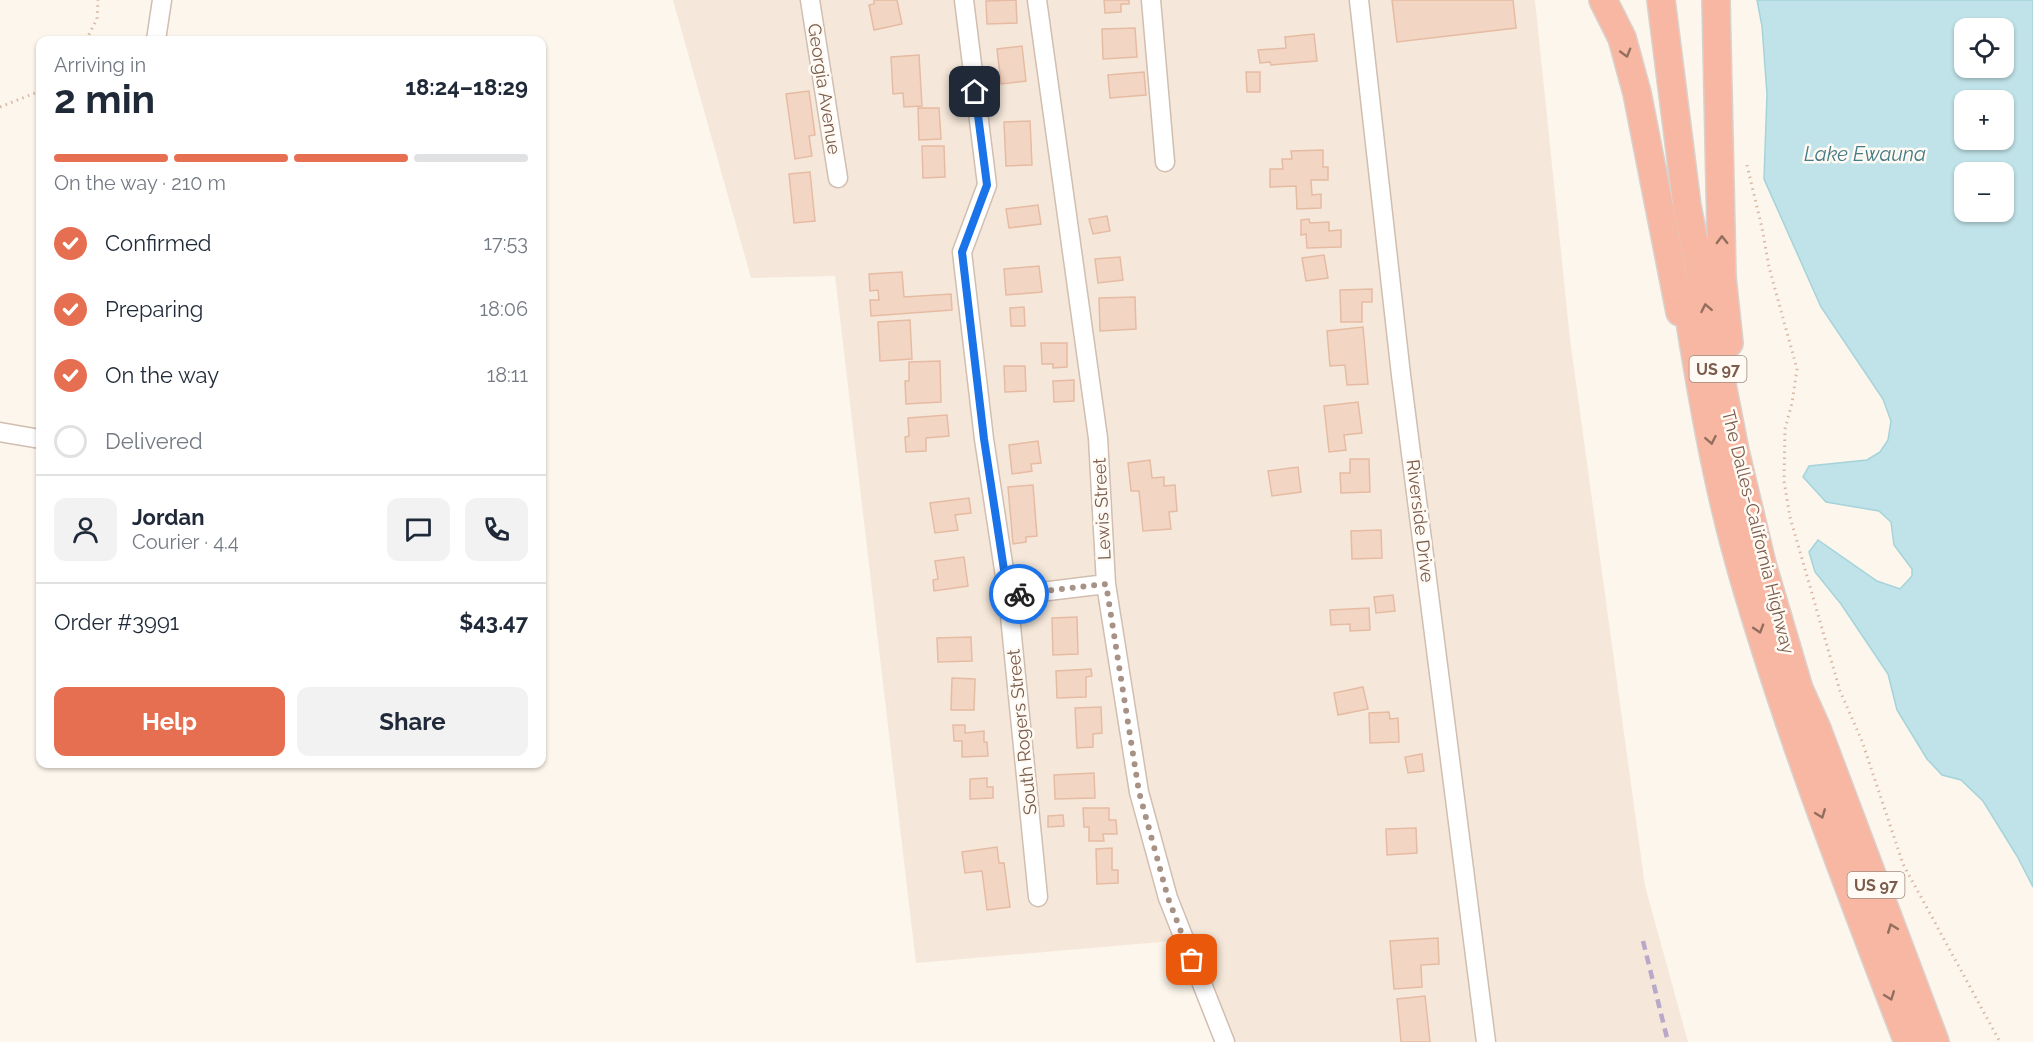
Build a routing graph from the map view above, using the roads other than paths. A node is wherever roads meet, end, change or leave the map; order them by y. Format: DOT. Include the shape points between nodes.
graph roads {
  1 [pos="162,0"];
  2 [pos="810,0"];
  3 [pos="964,0"];
  4 [pos="1036,0"];
  5 [pos="1151,0"];
  6 [pos="1359,0"];
  7 [pos="1603,0"];
  8 [pos="1654,0"];
  9 [pos="1661,0"];
  10 [pos="1716,11"];
  11 [pos="157,36"];
  12 [pos="1165,162"];
  13 [pos="838,178"];
  14 [pos="1699,382"];
  15 [pos="0,432"];
  16 [pos="36,438"];
  17 [pos="1106,584"];
  18 [pos="1008,596"];
  19 [pos="1817,729"];
  20 [pos="1038,897"];
  21 [pos="1225,1042"];
  22 [pos="1486,1042"];
  23 [pos="1908,1042"];
  24 [pos="1935,1042"];
  1 -- 11 [label="street"];
  2 -- 13 [label="street, Georgia Avenue"];
  3 -- 18 [label="street, South Rogers Street" via="987,185 962,252"];
  4 -- 17 [label="street, Lewis Street" via="1098,438"];
  5 -- 12 [label="street"];
  6 -- 22 [label="street, Riverside Drive" via="1401,375"];
  7 -- 14 [label="highway, one-way" via="1622,38 1637,93 1675,296"];
  8 -- 14 [label="highway, The Dalles-California Highway / US 97" via="1672,212"];
  19 -- 9 [label="highway, The Dalles-California Highway / US 97, one-way" via="1799,689 1762,564 1735,451 1687,206"];
  19 -- 10 [label="highway, one-way" via="1810,686 1771,563 1745,449 1729,346 1722,277"];
  14 -- 23 [label="highway, The Dalles-California Highway / US 97, one-way" via="1742,573 1780,698"];
  15 -- 16 [label="street"];
  17 -- 18 [label="street"];
  17 -- 21 [label="street, Lewis Street" via="1139,792 1168,898"];
  18 -- 20 [label="street, South Rogers Street"];
  24 -- 19 [label="highway, The Dalles-California Highway / US 97, one-way"];
}
